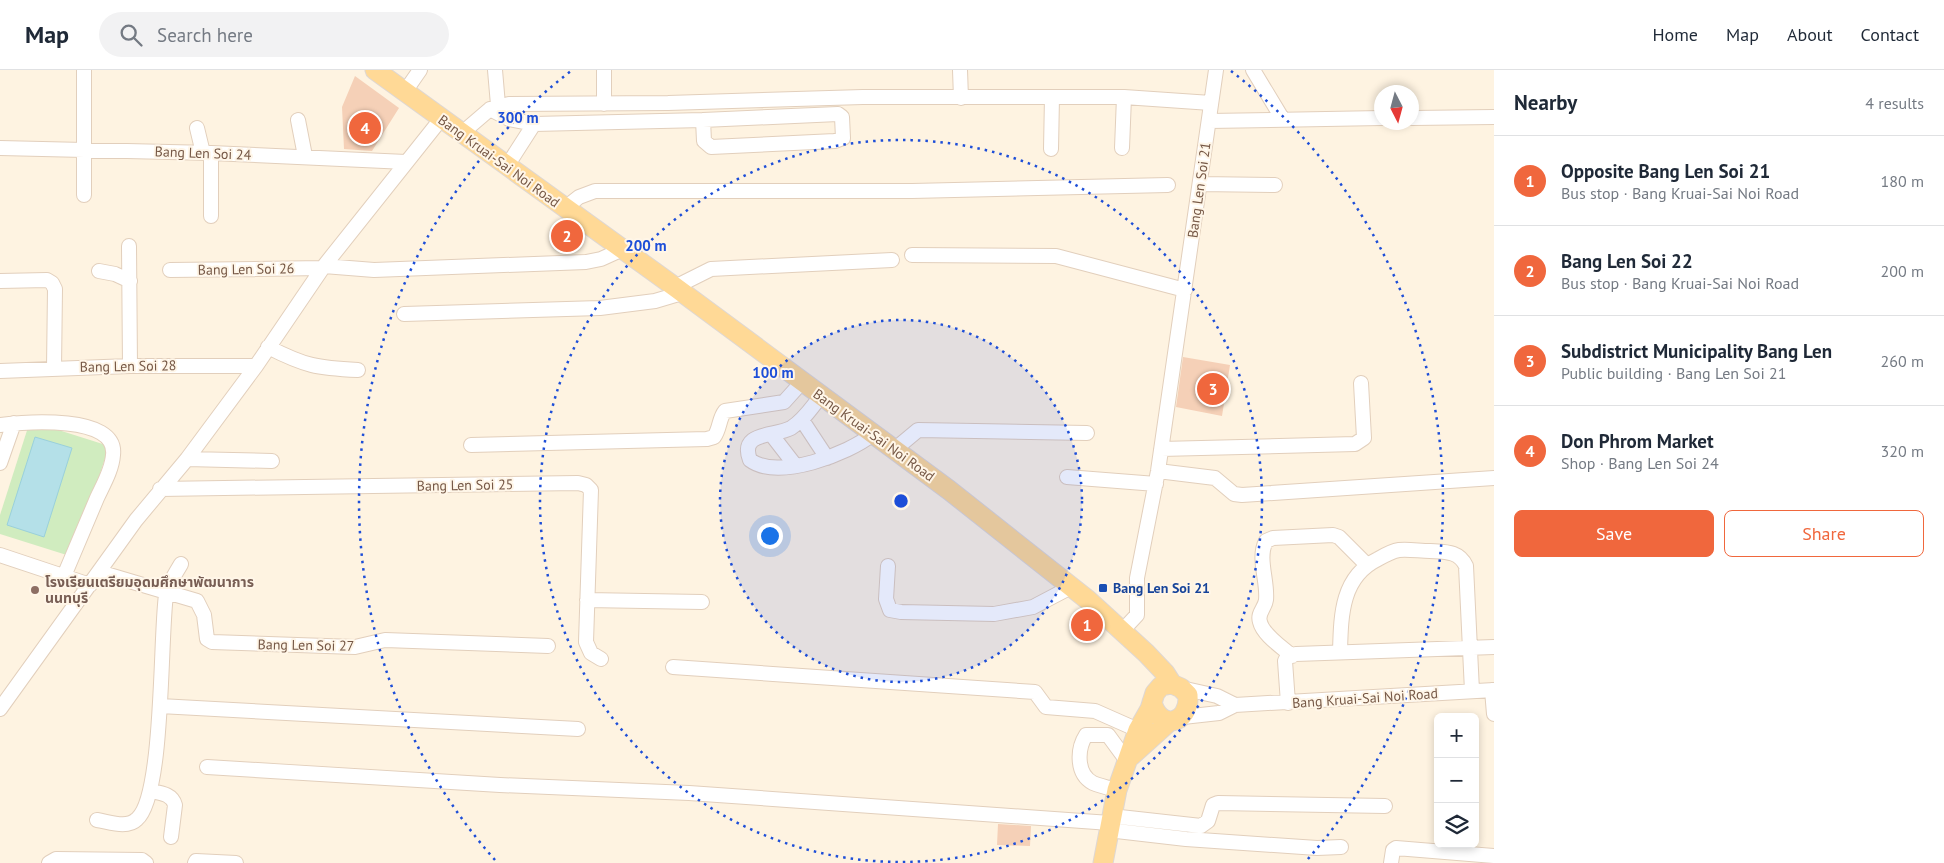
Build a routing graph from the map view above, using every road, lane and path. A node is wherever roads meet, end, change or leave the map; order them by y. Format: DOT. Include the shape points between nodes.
graph roads {
  1 [pos="84,70"];
  2 [pos="375,70"];
  3 [pos="420,70"];
  4 [pos="495,70"];
  5 [pos="604,70"];
  6 [pos="960,70"];
  7 [pos="1216,70"];
  8 [pos="1253,70"];
  9 [pos="404,93"];
  10 [pos="1052,97"];
  11 [pos="1124,97"];
  12 [pos="961,98"];
  13 [pos="1212,103"];
  14 [pos="604,104"];
  15 [pos="494,107"];
  16 [pos="1494,117"];
  17 [pos="1282,118"];
  18 [pos="1374,118"];
  19 [pos="1419,118"];
  20 [pos="441,119"];
  21 [pos="298,120"];
  22 [pos="703,120"];
  23 [pos="1209,121"];
  24 [pos="534,124"];
  25 [pos="197,128"];
  26 [pos="462,133"];
  27 [pos="0,148"];
  28 [pos="1122,148"];
  29 [pos="1051,149"];
  30 [pos="84,150"];
  31 [pos="207,153"];
  32 [pos="305,156"];
  33 [pos="406,162"];
  34 [pos="507,166"];
  35 [pos="1200,184"];
  36 [pos="1168,185"];
  37 [pos="1275,185"];
  38 [pos="84,195"];
  39 [pos="565,208"];
  40 [pos="211,216"];
  41 [pos="130,246"];
  42 [pos="623,249"];
  43 [pos="912,255"];
  44 [pos="892,260"];
  45 [pos="323,267"];
  46 [pos="170,270"];
  47 [pos="99,271"];
  48 [pos="0,281"];
  49 [pos="130,281"];
  50 [pos="679,290"];
  51 [pos="1185,290"];
  52 [pos="404,314"];
  53 [pos="268,347"];
  54 [pos="130,366"];
  55 [pos="256,366"];
  56 [pos="54,368"];
  57 [pos="358,370"];
  58 [pos="0,371"];
  59 [pos="802,382"];
  60 [pos="1361,383"];
  61 [pos="821,396"];
  62 [pos="802,420"];
  63 [pos="7,424"];
  64 [pos="1087,433"];
  65 [pos="771,434"];
  66 [pos="873,434"];
  67 [pos="471,445"];
  68 [pos="1161,449"];
  69 [pos="894,450"];
  70 [pos="828,458"];
  71 [pos="187,459"];
  72 [pos="272,461"];
  73 [pos="0,463"];
  74 [pos="795,465"];
  75 [pos="1067,477"];
  76 [pos="1157,478"];
  77 [pos="1494,478"];
  78 [pos="160,489"];
  79 [pos="0,555"];
  80 [pos="181,564"];
  81 [pos="888,566"];
  82 [pos="1367,566"];
  83 [pos="99,572"];
  84 [pos="64,576"];
  85 [pos="90,585"];
  86 [pos="1070,587"];
  87 [pos="166,592"];
  88 [pos="588,600"];
  89 [pos="702,602"];
  90 [pos="1122,631"];
  91 [pos="548,646"];
  92 [pos="1494,647"];
  93 [pos="1470,649"];
  94 [pos="1340,652"];
  95 [pos="1292,656"];
  96 [pos="601,659"];
  97 [pos="673,666"];
  98 [pos="1493,690"];
  99 [pos="1472,691"];
  100 [pos="1165,692"];
  101 [pos="1288,703"];
  102 [pos="160,706"];
  103 [pos="1235,706"];
  104 [pos="0,709"];
  105 [pos="1494,714"];
  106 [pos="1176,719"];
  107 [pos="578,729"];
  108 [pos="1138,730"];
  109 [pos="1128,759"];
  110 [pos="207,767"];
  111 [pos="1116,790"];
  112 [pos="152,791"];
  113 [pos="1385,806"];
  114 [pos="97,820"];
  115 [pos="1109,823"];
  116 [pos="171,837"];
  117 [pos="1341,847"];
  118 [pos="1494,856"];
  119 [pos="49,863"];
  120 [pos="146,863"];
  121 [pos="195,863"];
  122 [pos="236,863"];
  123 [pos="1103,863"];
  124 [pos="1390,863"];
  1 -- 30 [label="street"];
  2 -- 9 [label="main road, Bang Kruai-Sai Noi Road"];
  3 -- 9 [label="street"];
  4 -- 15 [label="street"];
  5 -- 14 [label="street"];
  6 -- 12 [label="street"];
  7 -- 13 [label="street, Bang Len Soi 21"];
  8 -- 17 [label="street"];
  9 -- 20 [label="main road, Bang Kruai-Sai Noi Road"];
  10 -- 11 [label="street"];
  10 -- 12 [label="street"];
  10 -- 29 [label="street"];
  11 -- 13 [label="street"];
  11 -- 28 [label="street"];
  12 -- 14 [label="street" via="864,97"];
  13 -- 23 [label="street, Bang Len Soi 21"];
  14 -- 15 [label="street"];
  15 -- 24 [label="street" via="509,119"];
  15 -- 26 [label="street"];
  16 -- 19 [label="street"];
  17 -- 18 [label="street"];
  17 -- 23 [label="street"];
  20 -- 26 [label="main road, Bang Kruai-Sai Noi Road"];
  20 -- 33 [label="street"];
  21 -- 32 [label="street"];
  22 -- 22 [label="street" via="704,141 711,147 843,138 842,117 838,114"];
  22 -- 24 [label="street"];
  23 -- 35 [label="street, Bang Len Soi 21"];
  24 -- 34 [label="street"];
  25 -- 31 [label="street"];
  26 -- 34 [label="main road, Bang Kruai-Sai Noi Road"];
  27 -- 30 [label="street, Bang Len Soi 24"];
  30 -- 31 [label="street, Bang Len Soi 24"];
  30 -- 38 [label="street"];
  31 -- 32 [label="street, Bang Len Soi 24"];
  31 -- 40 [label="street"];
  32 -- 33 [label="street, Bang Len Soi 24"];
  33 -- 45 [label="street"];
  34 -- 39 [label="main road, Bang Kruai-Sai Noi Road"];
  35 -- 37 [label="street"];
  35 -- 51 [label="street, Bang Len Soi 21"];
  36 -- 39 [label="street" via="912,191 595,191 579,197"];
  39 -- 42 [label="main road, Bang Kruai-Sai Noi Road"];
  41 -- 49 [label="street"];
  42 -- 45 [label="street, Bang Len Soi 26" via="586,262 374,270"];
  42 -- 50 [label="main road, Bang Kruai-Sai Noi Road"];
  43 -- 51 [label="street" via="1056,256"];
  44 -- 50 [label="street" via="711,269"];
  45 -- 46 [label="street, Bang Len Soi 26"];
  45 -- 53 [label="street"];
  47 -- 49 [label="street"];
  48 -- 56 [label="street" via="46,280 52,283 55,289"];
  49 -- 54 [label="street"];
  50 -- 52 [label="street" via="655,301 600,308"];
  50 -- 59 [label="main road, Bang Kruai-Sai Noi Road"];
  51 -- 68 [label="street, Bang Len Soi 21"];
  53 -- 55 [label="street"];
  53 -- 57 [label="street" via="302,364"];
  54 -- 55 [label="street, Bang Len Soi 28"];
  54 -- 56 [label="street, Bang Len Soi 28"];
  55 -- 71 [label="street"];
  56 -- 58 [label="street, Bang Len Soi 28"];
  59 -- 61 [label="main road, Bang Kruai-Sai Noi Road"];
  59 -- 67 [label="street" via="784,402 725,411 718,432 707,439"];
  60 -- 68 [label="street" via="1364,438 1355,444"];
  61 -- 62 [label="street"];
  61 -- 66 [label="main road, Bang Kruai-Sai Noi Road"];
  62 -- 65 [label="street" via="791,428"];
  62 -- 70 [label="street"];
  63 -- 73 [label="street"];
  63 -- 84 [label="street" via="58,423 86,427 102,431 110,441 114,454 108,472"];
  64 -- 69 [label="street" via="918,430"];
  65 -- 74 [label="street"];
  65 -- 74 [label="street" via="756,438 749,444 746,450 750,460 767,468"];
  66 -- 69 [label="main road, Bang Kruai-Sai Noi Road"];
  66 -- 70 [label="street" via="859,445"];
  68 -- 76 [label="street, Bang Len Soi 21"];
  69 -- 86 [label="main road, Bang Kruai-Sai Noi Road"];
  70 -- 74 [label="street"];
  71 -- 72 [label="street"];
  71 -- 78 [label="street"];
  75 -- 76 [label="street"];
  76 -- 77 [label="street" via="1215,478 1234,494 1242,495"];
  76 -- 90 [label="street, Bang Len Soi 21" via="1137,578 1137,615"];
  78 -- 83 [label="street"];
  78 -- 88 [label="street, Bang Len Soi 25" via="586,484 591,490"];
  79 -- 84 [label="street"];
  80 -- 87 [label="street"];
  81 -- 86 [label="street" via="886,599 890,610 902,612 994,614 1033,607"];
  82 -- 93 [label="street" via="1400,550 1453,553 1462,558 1466,566"];
  82 -- 94 [label="street" via="1345,595"];
  82 -- 95 [label="street" via="1339,537 1333,535 1266,541 1263,554 1266,600 1259,621 1263,629"];
  83 -- 85 [label="street"];
  83 -- 87 [label="street, Bang Len Soi 27"];
  84 -- 85 [label="street"];
  85 -- 104 [label="street"];
  86 -- 90 [label="main road, Bang Kruai-Sai Noi Road"];
  87 -- 91 [label="street, Bang Len Soi 27" via="197,601 204,615 207,639 212,642 355,647 385,640"];
  87 -- 102 [label="street"];
  88 -- 89 [label="street"];
  88 -- 96 [label="street, Bang Len Soi 25" via="586,642 591,653"];
  90 -- 100 [label="main road, Bang Kruai-Sai Noi Road" via="1165,673"];
  92 -- 93 [label="street"];
  93 -- 94 [label="street"];
  93 -- 99 [label="street"];
  94 -- 95 [label="street"];
  95 -- 101 [label="street" via="1285,661"];
  97 -- 108 [label="street" via="1035,692 1046,706 1095,711"];
  98 -- 99 [label="street, Bang Kruai-Sai Noi Road"];
  98 -- 105 [label="street"];
  99 -- 101 [label="street, Bang Kruai-Sai Noi Road"];
  100 -- 103 [label="street, Bang Kruai-Sai Noi Road" via="1217,696"];
  100 -- 106 [label="main road" via="1154,711 1161,718"];
  100 -- 106 [label="main road" via="1188,695 1189,707"];
  100 -- 108 [label="main road"];
  101 -- 103 [label="street, Bang Kruai-Sai Noi Road"];
  102 -- 107 [label="street"];
  102 -- 112 [label="street"];
  103 -- 106 [label="street, Bang Kruai-Sai Noi Road" via="1219,713"];
  106 -- 109 [label="main road"];
  108 -- 109 [label="main road"];
  109 -- 111 [label="main road"];
  109 -- 111 [label="street" via="1108,735 1086,735 1081,743 1080,762 1087,778"];
  110 -- 115 [label="street" via="689,793"];
  111 -- 115 [label="main road"];
  112 -- 114 [label="street" via="144,813 136,821 128,824"];
  112 -- 116 [label="street" via="174,800"];
  113 -- 115 [label="street" via="1218,803 1213,805 1208,821 1201,826"];
  115 -- 117 [label="street" via="1214,841"];
  115 -- 123 [label="main road"];
  118 -- 124 [label="street" via="1396,848 1392,850"];
  119 -- 120 [label="street" via="56,859 142,860"];
  121 -- 122 [label="street"];
}
